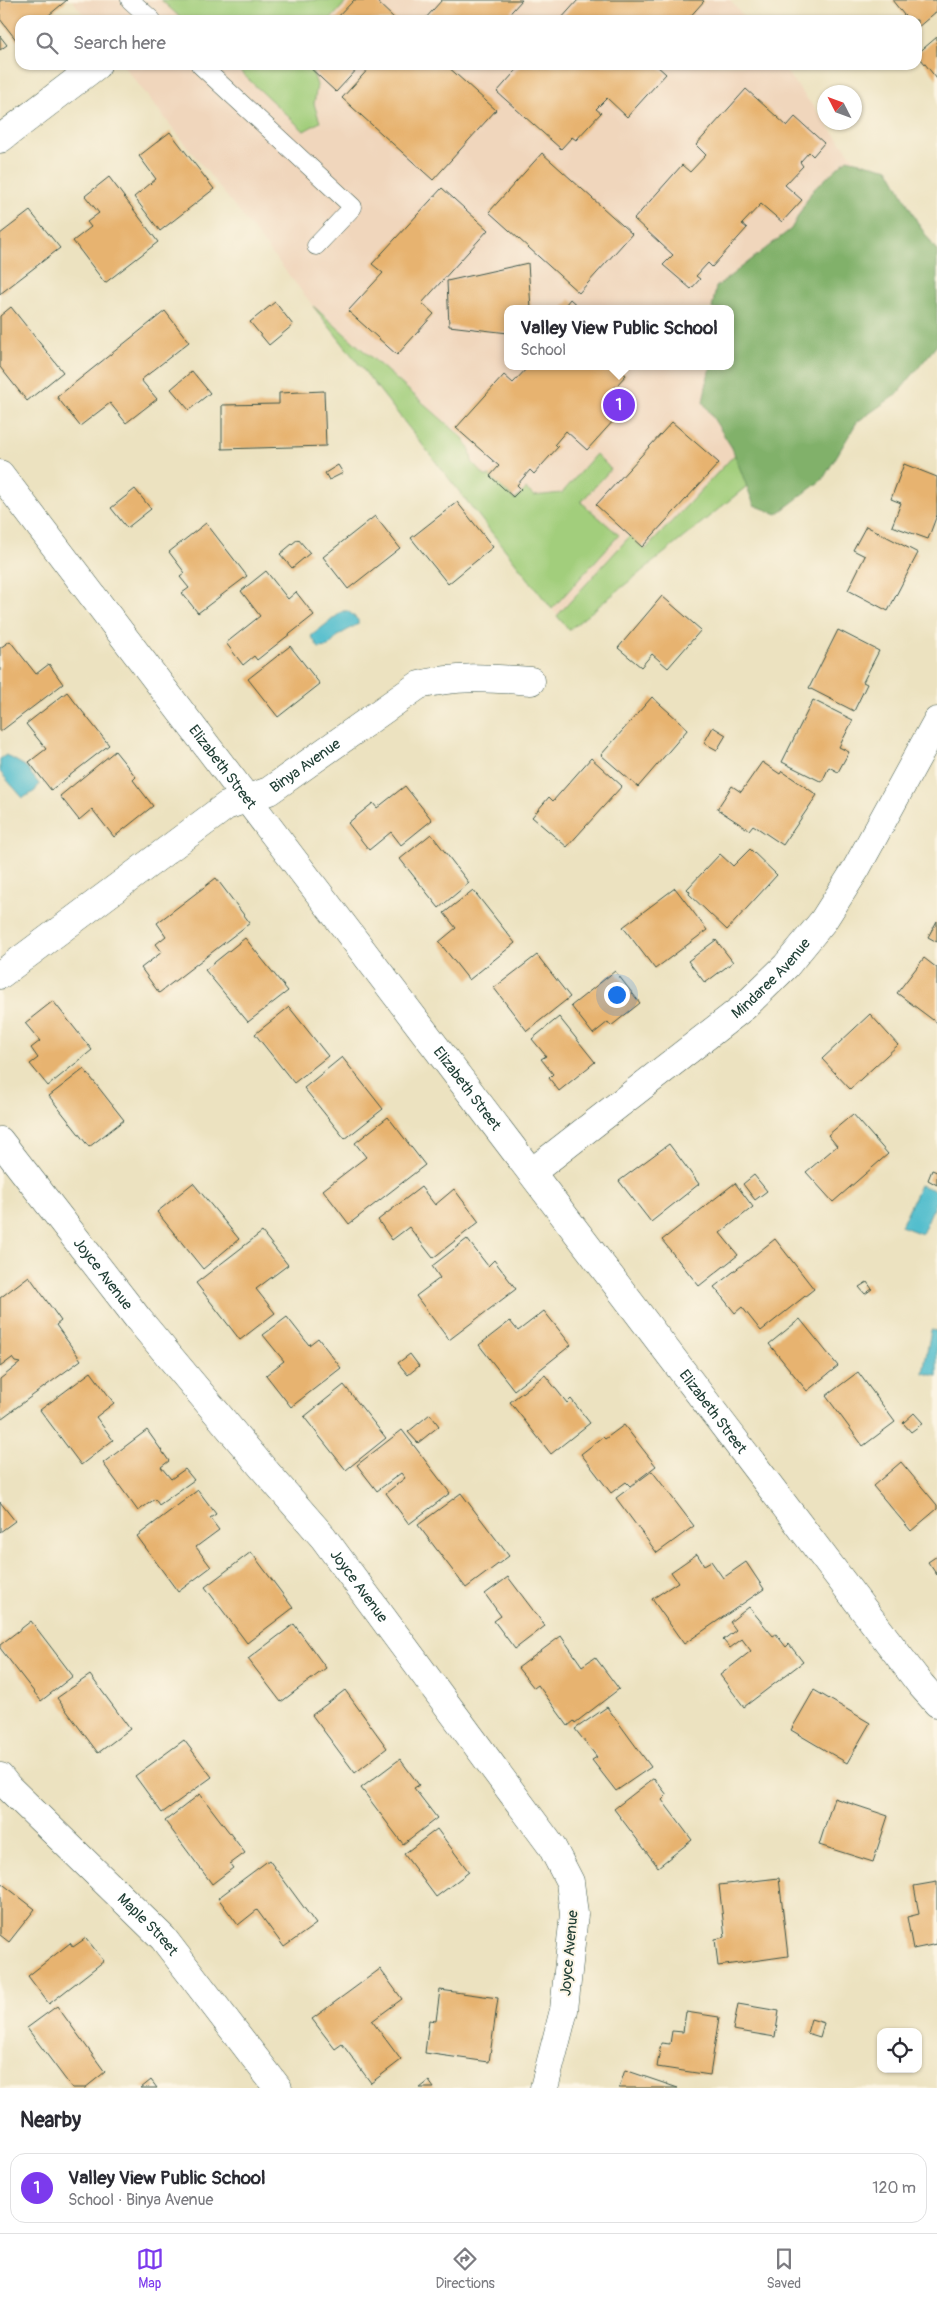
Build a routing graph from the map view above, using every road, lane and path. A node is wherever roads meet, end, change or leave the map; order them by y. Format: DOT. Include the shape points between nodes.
graph roads {
  1 [pos="130,0"];
  2 [pos="146,15"];
  3 [pos="90,70"];
  4 [pos="205,70"];
  5 [pos="0,139"];
  6 [pos="316,246"];
  7 [pos="0,474"];
  8 [pos="531,681"];
  9 [pos="937,721"];
  10 [pos="247,800"];
  11 [pos="0,975"];
  12 [pos="0,1142"];
  13 [pos="532,1172"];
  14 [pos="937,1703"];
  15 [pos="3,1786"];
  16 [pos="278,2088"];
  17 [pos="544,2088"];
  1 -- 2 [label="lane"];
  3 -- 5 [label="street"];
  4 -- 6 [label="lane" via="354,208"];
  7 -- 10 [label="street, Elizabeth Street"];
  8 -- 10 [label="street, Binya Avenue" via="445,678 419,685 269,791"];
  9 -- 13 [label="street, Mindaree Avenue" via="856,869 823,920 786,966 744,1007"];
  10 -- 11 [label="street, Binya Avenue" via="226,806"];
  10 -- 13 [label="street, Elizabeth Street"];
  12 -- 17 [label="street, Joyce Avenue" via="139,1320 323,1537 552,1847 570,1882 574,1914 564,2010"];
  13 -- 14 [label="street, Elizabeth Street"];
  15 -- 16 [label="street, Maple Street" via="163,1938"];
}
